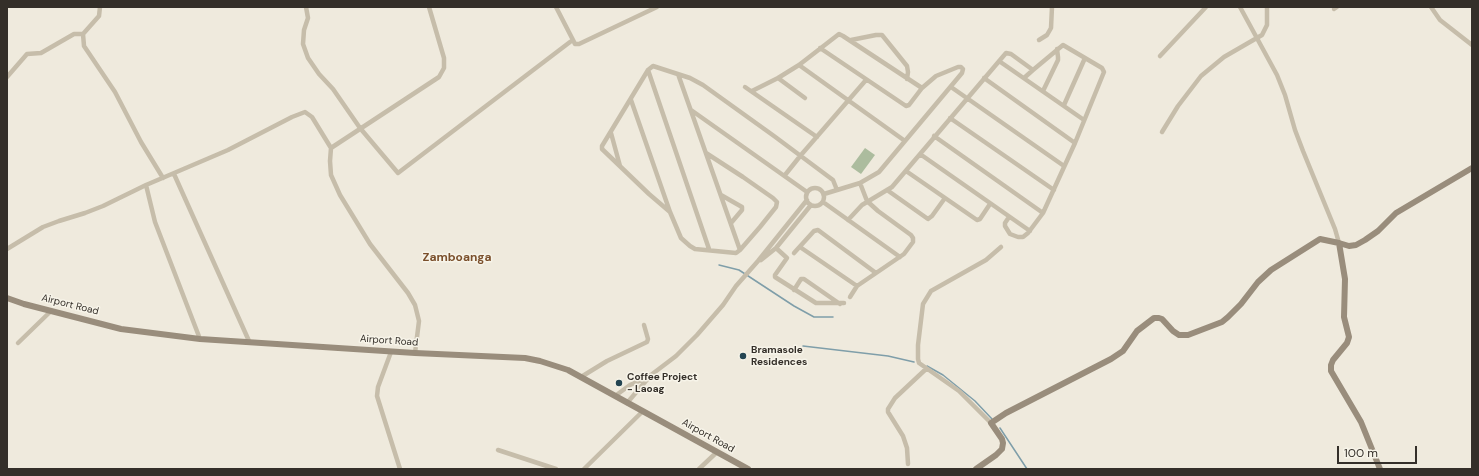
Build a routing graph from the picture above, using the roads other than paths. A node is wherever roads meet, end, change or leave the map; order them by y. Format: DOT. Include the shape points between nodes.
graph roads {
  1 [pos="100,7"];
  2 [pos="306,7"];
  3 [pos="429,7"];
  4 [pos="556,7"];
  5 [pos="657,7"];
  6 [pos="1052,7"];
  7 [pos="1206,7"];
  8 [pos="1240,7"];
  9 [pos="1267,7"];
  10 [pos="1431,7"];
  11 [pos="83,34"];
  12 [pos="1257,38"];
  13 [pos="573,40"];
  14 [pos="851,40"];
  15 [pos="1039,40"];
  16 [pos="1472,45"];
  17 [pos="820,48"];
  18 [pos="1057,50"];
  19 [pos="1160,56"];
  20 [pos="1086,58"];
  21 [pos="999,61"];
  22 [pos="799,65"];
  23 [pos="648,70"];
  24 [pos="1033,70"];
  25 [pos="678,74"];
  26 [pos="7,77"];
  27 [pos="778,78"];
  28 [pos="984,78"];
  29 [pos="1024,78"];
  30 [pos="907,79"];
  31 [pos="866,80"];
  32 [pos="745,87"];
  33 [pos="951,87"];
  34 [pos="922,88"];
  35 [pos="752,91"];
  36 [pos="1043,91"];
  37 [pos="805,98"];
  38 [pos="967,98"];
  39 [pos="630,100"];
  40 [pos="849,100"];
  41 [pos="1064,105"];
  42 [pos="691,110"];
  43 [pos="950,118"];
  44 [pos="1084,120"];
  45 [pos="360,128"];
  46 [pos="1162,132"];
  47 [pos="611,133"];
  48 [pos="934,136"];
  49 [pos="817,137"];
  50 [pos="905,141"];
  51 [pos="1075,143"];
  52 [pos="331,148"];
  53 [pos="706,153"];
  54 [pos="920,154"];
  55 [pos="801,155"];
  56 [pos="620,166"];
  57 [pos="1064,166"];
  58 [pos="1472,168"];
  59 [pos="906,171"];
  60 [pos="174,174"];
  61 [pos="785,175"];
  62 [pos="163,178"];
  63 [pos="860,183"];
  64 [pos="146,185"];
  65 [pos="837,190"];
  66 [pos="887,190"];
  67 [pos="1054,190"];
  68 [pos="807,192"];
  69 [pos="824,194"];
  70 [pos="721,195"];
  71 [pos="944,198"];
  72 [pos="807,200"];
  73 [pos="867,201"];
  74 [pos="823,202"];
  75 [pos="990,204"];
  76 [pos="811,205"];
  77 [pos="670,212"];
  78 [pos="1043,213"];
  79 [pos="1009,217"];
  80 [pos="848,220"];
  81 [pos="731,223"];
  82 [pos="789,223"];
  83 [pos="794,227"];
  84 [pos="1030,231"];
  85 [pos="1339,243"];
  86 [pos="800,247"];
  87 [pos="1001,247"];
  88 [pos="776,248"];
  89 [pos="7,249"];
  90 [pos="709,249"];
  91 [pos="740,250"];
  92 [pos="794,253"];
  93 [pos="900,257"];
  94 [pos="758,261"];
  95 [pos="876,273"];
  96 [pos="857,286"];
  97 [pos="794,290"];
  98 [pos="850,297"];
  99 [pos="7,298"];
  100 [pos="50,311"];
  101 [pos="644,325"];
  102 [pos="200,339"];
  103 [pos="249,341"];
  104 [pos="18,343"];
  105 [pos="391,352"];
  106 [pos="415,353"];
  107 [pos="926,369"];
  108 [pos="651,375"];
  109 [pos="581,377"];
  110 [pos="615,396"];
  111 [pos="627,403"];
  112 [pos="642,411"];
  113 [pos="991,423"];
  114 [pos="498,450"];
  115 [pos="717,452"];
  116 [pos="908,464"];
  117 [pos="400,469"];
  118 [pos="556,469"];
  119 [pos="584,469"];
  120 [pos="699,469"];
  121 [pos="748,469"];
  122 [pos="976,469"];
  123 [pos="1380,469"];
  1 -- 11 [label="street" via="99,16"];
  2 -- 45 [label="street" via="308,18 304,30 305,52 314,68 333,89"];
  3 -- 45 [label="street" via="444,58 442,74"];
  4 -- 13 [label="street"];
  5 -- 13 [label="street" via="579,44 575,44"];
  6 -- 15 [label="street" via="1051,28 1047,35"];
  7 -- 19 [label="street"];
  8 -- 12 [label="street"];
  9 -- 12 [label="street" via="1267,25 1264,33"];
  10 -- 16 [label="street" via="1440,20"];
  11 -- 26 [label="street" via="74,34 41,53 27,54"];
  11 -- 62 [label="street" via="84,46 115,92"];
  12 -- 46 [label="street" via="1224,57 1201,76"];
  12 -- 85 [label="street" via="1280,82 1295,130"];
  13 -- 45 [label="street" via="400,172 396,172"];
  14 -- 17 [label="street" via="839,34"];
  14 -- 30 [label="street"];
  14 -- 30 [label="street" via="883,36 907,66"];
  17 -- 22 [label="street"];
  17 -- 31 [label="street"];
  18 -- 20 [label="street" via="1065,45"];
  18 -- 24 [label="street"];
  18 -- 36 [label="street" via="1058,60"];
  20 -- 41 [label="street"];
  20 -- 44 [label="street" via="1104,72"];
  21 -- 24 [label="street" via="1007,52"];
  21 -- 28 [label="street"];
  21 -- 29 [label="street"];
  22 -- 27 [label="street"];
  22 -- 40 [label="street"];
  23 -- 25 [label="street" via="653,66"];
  23 -- 39 [label="street"];
  23 -- 90 [label="street"];
  24 -- 29 [label="street"];
  25 -- 42 [label="street"];
  25 -- 55 [label="street" via="703,86"];
  27 -- 35 [label="street"];
  27 -- 37 [label="street"];
  28 -- 38 [label="street"];
  28 -- 51 [label="street"];
  29 -- 36 [label="street"];
  30 -- 34 [label="street"];
  31 -- 34 [label="street" via="906,106"];
  31 -- 40 [label="street"];
  32 -- 35 [label="street"];
  33 -- 34 [label="street" via="962,73 961,67 936,76"];
  33 -- 38 [label="street"];
  33 -- 50 [label="street"];
  35 -- 49 [label="street"];
  36 -- 41 [label="street"];
  38 -- 43 [label="street"];
  38 -- 57 [label="street"];
  39 -- 47 [label="street"];
  39 -- 77 [label="street"];
  40 -- 49 [label="street"];
  40 -- 50 [label="street"];
  41 -- 44 [label="street"];
  42 -- 53 [label="street"];
  42 -- 61 [label="street"];
  43 -- 48 [label="street"];
  43 -- 67 [label="street"];
  44 -- 51 [label="street"];
  45 -- 52 [label="street"];
  47 -- 56 [label="street"];
  47 -- 56 [label="street" via="602,149"];
  48 -- 54 [label="street"];
  48 -- 78 [label="street"];
  49 -- 55 [label="street"];
  50 -- 63 [label="street" via="879,172"];
  51 -- 57 [label="street"];
  52 -- 60 [label="street" via="312,117 301,112 228,150"];
  52 -- 106 [label="street" via="331,175 340,195 370,244 408,293 417,311 419,321"];
  53 -- 70 [label="street"];
  53 -- 91 [label="street" via="777,202 776,207"];
  54 -- 59 [label="street"];
  54 -- 75 [label="street"];
  55 -- 61 [label="street"];
  55 -- 65 [label="street" via="833,180"];
  56 -- 77 [label="street"];
  57 -- 67 [label="street"];
  58 -- 85 [label="street" via="1396,213 1365,240 1349,246"];
  59 -- 66 [label="street"];
  59 -- 71 [label="street"];
  60 -- 62 [label="street"];
  60 -- 103 [label="street"];
  61 -- 68 [label="street"];
  62 -- 64 [label="street"];
  63 -- 65 [label="street"];
  63 -- 73 [label="street"];
  64 -- 89 [label="street" via="85,214 43,227"];
  64 -- 102 [label="street" via="155,222"];
  65 -- 69 [label="street"];
  66 -- 71 [label="street" via="928,219"];
  66 -- 73 [label="street"];
  67 -- 78 [label="street"];
  68 -- 69 [label="street" via="817,188"];
  68 -- 72 [label="street"];
  69 -- 74 [label="street"];
  70 -- 81 [label="street"];
  70 -- 81 [label="street" via="742,207"];
  71 -- 75 [label="street" via="976,220 980,219"];
  72 -- 76 [label="street"];
  72 -- 82 [label="street"];
  73 -- 80 [label="street"];
  73 -- 93 [label="street" via="913,238 911,245"];
  74 -- 76 [label="street" via="819,206"];
  74 -- 80 [label="street"];
  75 -- 79 [label="street"];
  76 -- 83 [label="street"];
  77 -- 90 [label="street" via="684,242 695,249"];
  78 -- 84 [label="street"];
  79 -- 84 [label="street"];
  79 -- 84 [label="street" via="1005,226 1012,235 1023,236"];
  80 -- 93 [label="street"];
  81 -- 91 [label="street"];
  82 -- 83 [label="street"];
  82 -- 94 [label="street"];
  83 -- 88 [label="street"];
  85 -- 113 [label="street" via="1317,240 1271,270 1228,318 1216,325 1188,335 1179,335 1162,319 1149,320 1136,331 1122,351 1111,359"];
  85 -- 123 [label="street" via="1345,279 1344,308 1349,337 1333,360 1331,371 1361,422"];
  86 -- 92 [label="street"];
  86 -- 95 [label="street" via="814,231 818,230"];
  86 -- 96 [label="street"];
  87 -- 107 [label="street" via="986,260 934,288 927,295 923,304 917,355 919,363"];
  88 -- 94 [label="street"];
  88 -- 97 [label="street" via="787,258 774,276"];
  90 -- 91 [label="street" via="733,254"];
  93 -- 95 [label="street"];
  94 -- 108 [label="street" via="689,343"];
  95 -- 96 [label="street"];
  96 -- 98 [label="street"];
  97 -- 97 [label="street" via="801,279 804,279 842,304 816,303"];
  99 -- 100 [label="street, Airport Road"];
  100 -- 102 [label="street, Airport Road" via="121,329"];
  100 -- 104 [label="street"];
  101 -- 109 [label="street" via="647,342"];
  102 -- 103 [label="street, Airport Road"];
  103 -- 105 [label="street, Airport Road"];
  105 -- 106 [label="street, Airport Road"];
  105 -- 117 [label="street" via="376,396"];
  106 -- 109 [label="street, Airport Road" via="525,358 555,365"];
  107 -- 113 [label="street" via="959,391"];
  107 -- 116 [label="street" via="888,408 903,436"];
  108 -- 110 [label="street"];
  108 -- 111 [label="street"];
  109 -- 110 [label="street, Airport Road"];
  110 -- 111 [label="street, Airport Road"];
  111 -- 112 [label="street, Airport Road"];
  112 -- 115 [label="street, Airport Road"];
  112 -- 119 [label="street"];
  113 -- 122 [label="street" via="1002,438 1002,449"];
  114 -- 118 [label="street"];
  115 -- 120 [label="street"];
  115 -- 121 [label="street, Airport Road"];
}
